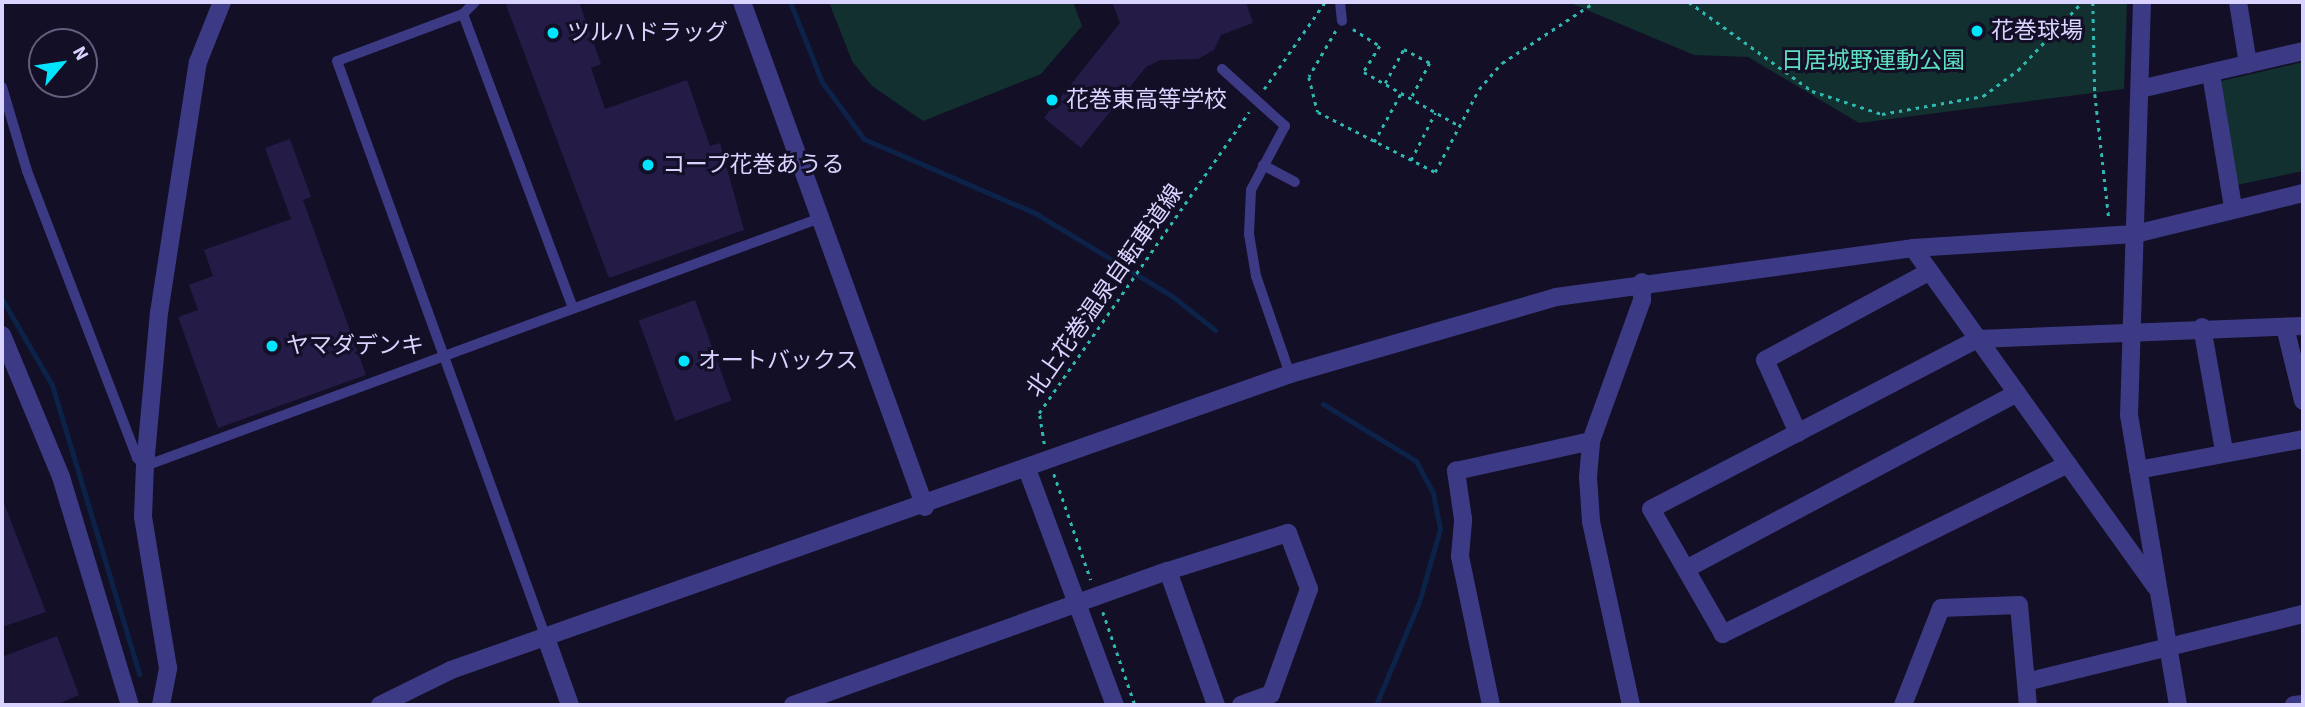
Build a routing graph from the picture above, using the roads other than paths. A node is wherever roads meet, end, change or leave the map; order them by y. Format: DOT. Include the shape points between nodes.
graph roads {
  1 [pos="222,2"];
  2 [pos="475,2"];
  3 [pos="742,2"];
  4 [pos="1340,2"];
  5 [pos="2142,2"];
  6 [pos="2238,2"];
  7 [pos="463,14"];
  8 [pos="1342,21"];
  9 [pos="2303,51"];
  10 [pos="2248,64"];
  11 [pos="1222,69"];
  12 [pos="2211,74"];
  13 [pos="2,88"];
  14 [pos="2140,89"];
  15 [pos="1263,165"];
  16 [pos="1295,182"];
  17 [pos="2303,193"];
  18 [pos="2233,207"];
  19 [pos="820,218"];
  20 [pos="2135,234"];
  21 [pos="1913,247"];
  22 [pos="1930,271"];
  23 [pos="1643,282"];
  24 [pos="573,309"];
  25 [pos="2294,326"];
  26 [pos="2202,327"];
  27 [pos="2132,333"];
  28 [pos="2,337"];
  29 [pos="1978,339"];
  30 [pos="444,356"];
  31 [pos="1290,374"];
  32 [pos="2017,393"];
  33 [pos="2303,401"];
  34 [pos="1798,432"];
  35 [pos="2303,439"];
  36 [pos="1591,441"];
  37 [pos="2224,451"];
  38 [pos="2068,464"];
  39 [pos="145,466"];
  40 [pos="1027,470"];
  41 [pos="2138,470"];
  42 [pos="925,507"];
  43 [pos="1686,569"];
  44 [pos="1168,571"];
  45 [pos="2159,591"];
  46 [pos="1078,603"];
  47 [pos="2303,614"];
  48 [pos="546,638"];
  49 [pos="2169,643"];
  50 [pos="2026,682"];
  51 [pos="2303,704"];
  52 [pos="130,705"];
  53 [pos="161,705"];
  54 [pos="380,705"];
  55 [pos="570,705"];
  56 [pos="793,705"];
  57 [pos="1115,705"];
  58 [pos="1216,705"];
  59 [pos="1241,705"];
  60 [pos="1491,705"];
  61 [pos="1631,705"];
  62 [pos="1903,705"];
  63 [pos="2028,705"];
  64 [pos="2179,705"];
  65 [pos="2294,705"];
  1 -- 39 [label="street" via="198,62 159,313"];
  2 -- 7 [label="lane"];
  3 -- 19 [label="street"];
  4 -- 8 [label="lane"];
  5 -- 14 [label="street"];
  6 -- 10 [label="street"];
  7 -- 24 [label="lane"];
  7 -- 30 [label="lane" via="337,61"];
  9 -- 10 [label="street"];
  10 -- 12 [label="street"];
  11 -- 15 [label="lane" via="1284,126"];
  12 -- 14 [label="street"];
  12 -- 18 [label="street"];
  13 -- 39 [label="lane" via="27,172 136,458"];
  14 -- 20 [label="street"];
  15 -- 16 [label="lane"];
  15 -- 31 [label="lane" via="1251,190 1248,234 1256,275"];
  17 -- 18 [label="street"];
  18 -- 20 [label="street"];
  19 -- 24 [label="lane"];
  19 -- 42 [label="street"];
  20 -- 21 [label="street"];
  20 -- 27 [label="street"];
  21 -- 22 [label="street"];
  21 -- 23 [label="street"];
  22 -- 29 [label="street"];
  22 -- 34 [label="street" via="1765,360"];
  23 -- 31 [label="street" via="1543,300"];
  23 -- 36 [label="street" via="1642,300"];
  24 -- 30 [label="lane"];
  25 -- 26 [label="street"];
  25 -- 33 [label="street"];
  26 -- 27 [label="street"];
  26 -- 37 [label="street"];
  27 -- 29 [label="street"];
  27 -- 41 [label="street" via="2129,415"];
  28 -- 52 [label="street" via="61,477"];
  29 -- 32 [label="street"];
  29 -- 34 [label="street"];
  30 -- 39 [label="lane"];
  30 -- 48 [label="lane"];
  31 -- 40 [label="street"];
  32 -- 38 [label="street"];
  32 -- 43 [label="street"];
  34 -- 43 [label="street" via="1651,509"];
  35 -- 37 [label="street"];
  36 -- 60 [label="street" via="1456,471 1464,519 1460,556"];
  36 -- 61 [label="street" via="1591,521"];
  37 -- 41 [label="street"];
  38 -- 43 [label="street" via="1723,634"];
  38 -- 45 [label="street"];
  39 -- 53 [label="street" via="143,517 168,668"];
  40 -- 42 [label="street"];
  40 -- 46 [label="street"];
  41 -- 45 [label="street"];
  42 -- 48 [label="street"];
  44 -- 46 [label="street"];
  44 -- 58 [label="street"];
  44 -- 59 [label="street" via="1288,533 1309,589 1271,694"];
  45 -- 49 [label="street"];
  46 -- 56 [label="street"];
  46 -- 57 [label="street"];
  47 -- 49 [label="street"];
  48 -- 54 [label="street" via="451,670"];
  48 -- 55 [label="street"];
  49 -- 50 [label="street"];
  49 -- 64 [label="street"];
  50 -- 62 [label="street" via="2019,605 1941,608"];
  50 -- 63 [label="street"];
  51 -- 65 [label="street"];
}
